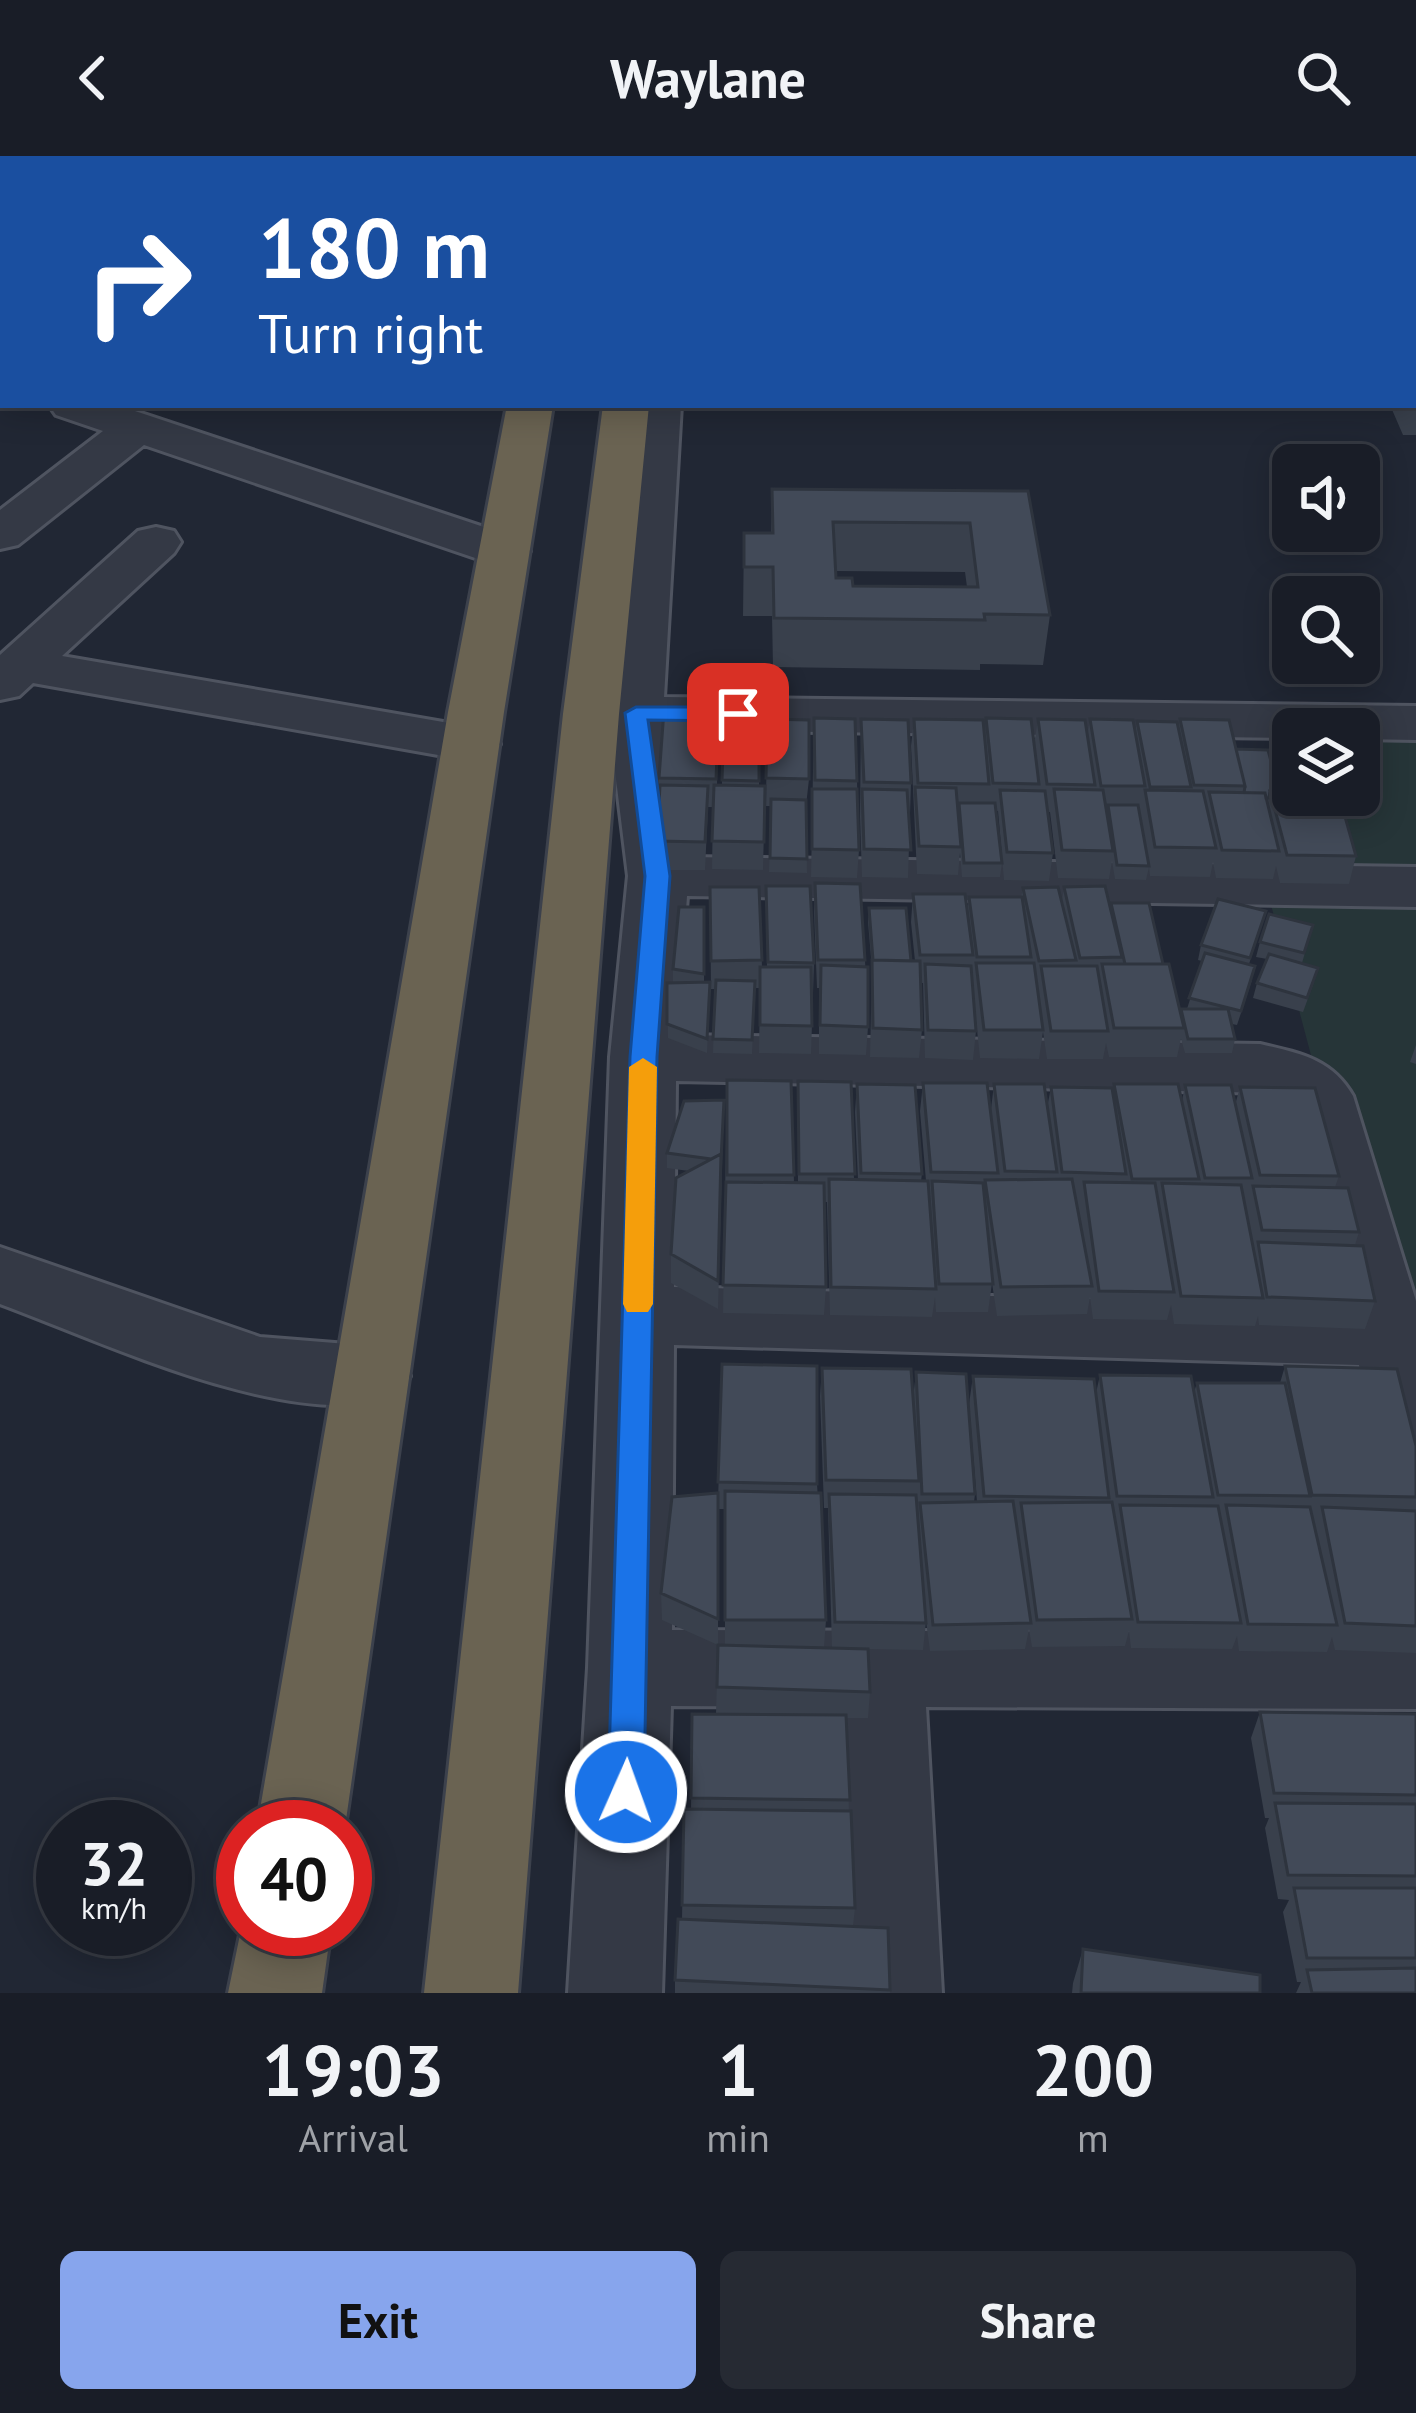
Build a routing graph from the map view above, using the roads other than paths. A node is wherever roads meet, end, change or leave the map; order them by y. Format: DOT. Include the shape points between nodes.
graph roads {
  1 [pos="80,408"];
  2 [pos="530,408"];
  3 [pos="626,408"];
  4 [pos="658,408"];
  5 [pos="135,429"];
  6 [pos="0,534"];
  7 [pos="156,542"];
  8 [pos="506,551"];
  9 [pos="11,675"];
  10 [pos="614,714"];
  11 [pos="1416,723"];
  12 [pos="1380,724"];
  13 [pos="1272,725"];
  14 [pos="472,744"];
  15 [pos="1374,870"];
  16 [pos="658,876"];
  17 [pos="643,1057"];
  18 [pos="0,1275"];
  19 [pos="638,1315"];
  20 [pos="1390,1337"];
  21 [pos="372,1376"];
  22 [pos="1416,1450"];
  23 [pos="630,1668"];
  24 [pos="882,1668"];
  25 [pos="1416,1671"];
  26 [pos="305,1800"];
  27 [pos="281,1956"];
  28 [pos="275,1993"];
  29 [pos="471,1993"];
  30 [pos="615,1993"];
  31 [pos="895,1993"];
  1 -- 5 [label="street"];
  2 -- 8 [label="highway"];
  3 -- 10 [label="highway"];
  4 -- 10 [label="street"];
  5 -- 6 [label="street"];
  5 -- 8 [label="street"];
  7 -- 9 [label="street"];
  8 -- 14 [label="highway"];
  9 -- 14 [label="street"];
  10 -- 13 [label="street"];
  10 -- 16 [label="street"];
  10 -- 29 [label="highway"];
  11 -- 12 [label="street"];
  14 -- 21 [label="highway"];
  15 -- 16 [label="street"];
  16 -- 17 [label="street"];
  17 -- 19 [label="street"];
  17 -- 20 [label="street" via="1260,1067 1294,1075 1319,1096"];
  18 -- 21 [label="street" via="258,1367"];
  19 -- 20 [label="street"];
  19 -- 23 [label="street"];
  20 -- 22 [label="street"];
  21 -- 26 [label="highway"];
  23 -- 24 [label="street"];
  23 -- 30 [label="street"];
  24 -- 25 [label="street"];
  24 -- 31 [label="street"];
  27 -- 28 [label="highway"];
}
